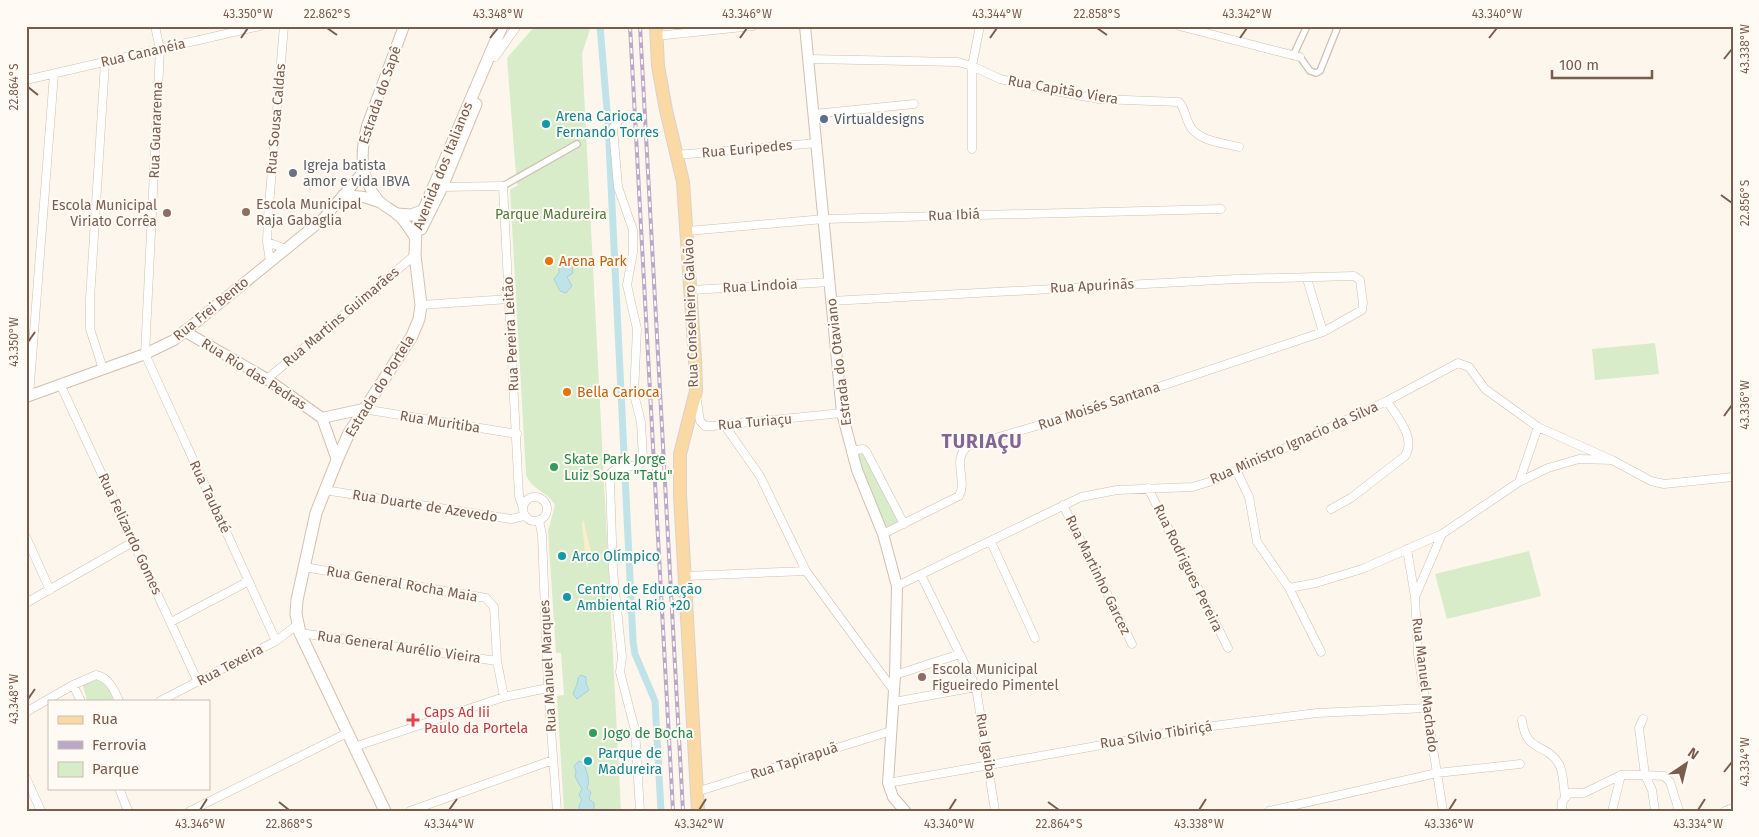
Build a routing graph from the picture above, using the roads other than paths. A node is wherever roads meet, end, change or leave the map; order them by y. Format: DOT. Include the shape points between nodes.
graph roads {
  1 [pos="155,26"];
  2 [pos="260,26"];
  3 [pos="284,26"];
  4 [pos="404,26"];
  5 [pos="502,26"];
  6 [pos="511,26"];
  7 [pos="517,26"];
  8 [pos="753,26"];
  9 [pos="806,26"];
  10 [pos="980,26"];
  11 [pos="1178,26"];
  12 [pos="1307,26"];
  13 [pos="1338,26"];
  14 [pos="656,31"];
  15 [pos="160,49"];
  16 [pos="1297,56"];
  17 [pos="496,57"];
  18 [pos="809,59"];
  19 [pos="105,62"];
  20 [pos="972,66"];
  21 [pos="54,74"];
  22 [pos="26,80"];
  23 [pos="914,104"];
  24 [pos="814,114"];
  25 [pos="629,115"];
  26 [pos="817,143"];
  27 [pos="578,144"];
  28 [pos="1239,146"];
  29 [pos="972,149"];
  30 [pos="676,155"];
  31 [pos="364,171"];
  32 [pos="504,186"];
  33 [pos="442,187"];
  34 [pos="343,195"];
  35 [pos="379,202"];
  36 [pos="1221,209"];
  37 [pos="422,211"];
  38 [pos="397,214"];
  39 [pos="824,219"];
  40 [pos="688,230"];
  41 [pos="414,236"];
  42 [pos="267,242"];
  43 [pos="286,249"];
  44 [pos="415,255"];
  45 [pos="270,261"];
  46 [pos="1307,279"];
  47 [pos="830,282"];
  48 [pos="691,290"];
  49 [pos="509,299"];
  50 [pos="831,301"];
  51 [pos="420,306"];
  52 [pos="1358,314"];
  53 [pos="184,331"];
  54 [pos="1323,332"];
  55 [pos="145,354"];
  56 [pos="103,369"];
  57 [pos="267,380"];
  58 [pos="61,386"];
  59 [pos="696,391"];
  60 [pos="28,397"];
  61 [pos="1387,401"];
  62 [pos="363,409"];
  63 [pos="842,413"];
  64 [pos="322,418"];
  65 [pos="725,426"];
  66 [pos="1538,427"];
  67 [pos="517,434"];
  68 [pos="851,451"];
  69 [pos="336,460"];
  70 [pos="1612,460"];
  71 [pos="1237,472"];
  72 [pos="1733,476"];
  73 [pos="520,481"];
  74 [pos="1519,482"];
  75 [pos="1148,488"];
  76 [pos="324,490"];
  77 [pos="532,498"];
  78 [pos="1063,505"];
  79 [pos="1331,509"];
  80 [pos="524,512"];
  81 [pos="540,520"];
  82 [pos="904,524"];
  83 [pos="882,534"];
  84 [pos="1442,534"];
  85 [pos="26,537"];
  86 [pos="133,542"];
  87 [pos="991,542"];
  88 [pos="1407,550"];
  89 [pos="304,567"];
  90 [pos="806,571"];
  91 [pos="921,575"];
  92 [pos="686,576"];
  93 [pos="249,581"];
  94 [pos="897,586"];
  95 [pos="1289,588"];
  96 [pos="50,590"];
  97 [pos="1415,597"];
  98 [pos="26,603"];
  99 [pos="171,622"];
  100 [pos="299,629"];
  101 [pos="1035,638"];
  102 [pos="276,641"];
  103 [pos="1132,644"];
  104 [pos="1228,648"];
  105 [pos="1321,652"];
  106 [pos="960,654"];
  107 [pos="497,661"];
  108 [pos="895,675"];
  109 [pos="198,682"];
  110 [pos="73,684"];
  111 [pos="976,687"];
  112 [pos="548,688"];
  113 [pos="894,690"];
  114 [pos="504,697"];
  115 [pos="81,700"];
  116 [pos="118,700"];
  117 [pos="162,700"];
  118 [pos="894,702"];
  119 [pos="1427,708"];
  120 [pos="26,712"];
  121 [pos="1643,719"];
  122 [pos="1522,720"];
  123 [pos="891,730"];
  124 [pos="347,733"];
  125 [pos="354,747"];
  126 [pos="553,760"];
  127 [pos="1520,764"];
  128 [pos="990,766"];
  129 [pos="1437,773"];
  130 [pos="1621,775"];
  131 [pos="1645,775"];
  132 [pos="26,778"];
  133 [pos="888,783"];
  134 [pos="120,790"];
  135 [pos="696,792"];
  136 [pos="1565,796"];
  137 [pos="1733,808"];
  138 [pos="40,811"];
  139 [pos="128,811"];
  140 [pos="190,811"];
  141 [pos="385,811"];
  142 [pos="410,811"];
  143 [pos="557,811"];
  144 [pos="640,811"];
  145 [pos="698,811"];
  146 [pos="905,811"];
  147 [pos="995,811"];
  148 [pos="1268,811"];
  149 [pos="1444,811"];
  150 [pos="1562,811"];
  151 [pos="1612,811"];
  152 [pos="1655,811"];
  153 [pos="1679,811"];
  154 [pos="1725,811"];
  1 -- 15 [label="street, Rua Guararema"];
  2 -- 15 [label="street, Rua Cananéia"];
  3 -- 42 [label="street, Rua Sousa Caldas"];
  4 -- 31 [label="street, Estrada do Sapê" via="365,134"];
  5 -- 37 [label="main road, Avenida dos Italianos"];
  6 -- 17 [label="main road, Avenida dos Italianos"];
  7 -- 17 [label="street"];
  8 -- 14 [label="street"];
  9 -- 18 [label="street, Estrada do Otaviano"];
  10 -- 20 [label="street"];
  11 -- 16 [label="street"];
  12 -- 16 [label="street"];
  13 -- 16 [label="street" via="1324,65 1318,72 1310,71"];
  14 -- 30 [label="main road, Rua Conselheiro Galvão" via="658,66"];
  15 -- 19 [label="street, Rua Cananéia"];
  15 -- 55 [label="street, Rua Guararema"];
  17 -- 33 [label="main road, Avenida dos Italianos"];
  18 -- 20 [label="street, Rua Capitão Viera" via="931,60"];
  18 -- 24 [label="street, Estrada do Otaviano"];
  19 -- 21 [label="street, Rua Cananéia"];
  19 -- 56 [label="street" via="90,299 90,329"];
  20 -- 28 [label="street, Rua Capitão Viera" via="1000,79 1081,96 1131,102 1179,102 1190,128 1197,134"];
  20 -- 29 [label="street"];
  21 -- 22 [label="street, Rua Cananéia"];
  21 -- 60 [label="street"];
  23 -- 24 [label="street"];
  24 -- 26 [label="street, Estrada do Otaviano"];
  25 -- 144 [label="street" via="621,117 613,128 618,187 633,237 627,285 636,320 634,394 642,422 643,459 640,464 614,470 610,480 613,571 622,657 620,672 635,730"];
  26 -- 30 [label="street, Rua Euripedes"];
  26 -- 39 [label="street, Estrada do Otaviano"];
  27 -- 32 [label="street"];
  30 -- 40 [label="main road, Rua Conselheiro Galvão" via="683,182"];
  31 -- 34 [label="street, Rua Frei Bento"];
  31 -- 35 [label="street, Estrada do Sapê"];
  32 -- 33 [label="street"];
  32 -- 49 [label="street, Rua Pereira Leitão"];
  33 -- 41 [label="main road, Avenida dos Italianos" via="424,224"];
  34 -- 35 [label="street"];
  34 -- 43 [label="street, Rua Frei Bento" via="323,219"];
  35 -- 38 [label="street"];
  36 -- 39 [label="street, Rua Ibiá"];
  37 -- 38 [label="main road" via="411,215"];
  37 -- 41 [label="main road, Avenida dos Italianos"];
  38 -- 41 [label="street"];
  39 -- 40 [label="street, Rua Ibiá"];
  39 -- 47 [label="street, Estrada do Otaviano"];
  40 -- 48 [label="main road, Rua Conselheiro Galvão"];
  41 -- 44 [label="main road, Estrada do Portela"];
  42 -- 43 [label="street"];
  42 -- 45 [label="street, Rua Sousa Caldas"];
  43 -- 45 [label="street, Rua Frei Bento"];
  44 -- 51 [label="main road, Estrada do Portela"];
  44 -- 57 [label="street, Rua Martins Guimarães"];
  45 -- 53 [label="street, Rua Frei Bento"];
  46 -- 50 [label="street, Rua Apurinãs" via="1237,279"];
  46 -- 52 [label="street, Rua Apurinãs" via="1354,276 1360,280 1364,303"];
  46 -- 54 [label="street"];
  47 -- 48 [label="street, Rua Lindoia"];
  47 -- 50 [label="street, Estrada do Otaviano"];
  48 -- 59 [label="main road, Rua Conselheiro Galvão"];
  49 -- 51 [label="street"];
  49 -- 67 [label="street, Rua Pereira Leitão"];
  50 -- 63 [label="street, Estrada do Otaviano"];
  51 -- 62 [label="main road, Estrada do Portela" via="412,336"];
  52 -- 54 [label="street, Rua Moisés Santana"];
  53 -- 55 [label="street, Rua Frei Bento"];
  53 -- 57 [label="street, Rua Rio das Pedras"];
  54 -- 82 [label="street, Rua Moisés Santana" via="1084,412 968,446 960,457 962,490 958,496"];
  55 -- 56 [label="street, Rua Frei Bento"];
  55 -- 93 [label="street, Rua Taubaté"];
  56 -- 58 [label="street, Rua Frei Bento"];
  57 -- 64 [label="street, Rua Rio das Pedras"];
  58 -- 60 [label="street, Rua Frei Bento"];
  58 -- 86 [label="street, Rua Felizardo Gomes"];
  59 -- 65 [label="street, Rua Turiaçu" via="698,416 702,424"];
  59 -- 92 [label="main road, Rua Conselheiro Galvão" via="680,454"];
  61 -- 66 [label="street, Rua Ministro Ignacio da Silva" via="1447,368 1463,364 1473,371 1485,390"];
  61 -- 71 [label="street, Rua Ministro Ignacio da Silva"];
  61 -- 79 [label="street" via="1409,438 1409,450 1351,498"];
  62 -- 64 [label="street, Rua Rio das Pedras"];
  62 -- 67 [label="street, Rua Muritiba"];
  62 -- 69 [label="main road, Estrada do Portela"];
  63 -- 65 [label="street, Rua Turiaçu"];
  63 -- 68 [label="street, Estrada do Otaviano"];
  64 -- 69 [label="street, Rua Rio das Pedras"];
  65 -- 90 [label="street" via="760,476"];
  66 -- 70 [label="street, Rua Ministro Ignacio da Silva"];
  66 -- 74 [label="street"];
  67 -- 73 [label="street, Rua Pereira Leitão"];
  68 -- 82 [label="street" via="866,451"];
  68 -- 83 [label="street, Estrada do Otaviano"];
  69 -- 76 [label="main road, Estrada do Portela"];
  70 -- 72 [label="street, Rua Ministro Ignacio da Silva" via="1651,481 1664,484"];
  70 -- 74 [label="street" via="1579,459 1548,468"];
  71 -- 75 [label="street, Rua Ministro Ignacio da Silva" via="1192,487"];
  71 -- 95 [label="street" via="1249,497 1258,542"];
  73 -- 77 [label="street"];
  73 -- 80 [label="street, Rua Pereira Leitão" via="519,496"];
  74 -- 84 [label="street"];
  75 -- 78 [label="street, Rua Ministro Ignacio da Silva" via="1098,493"];
  75 -- 104 [label="street, Rua Rodrigues Pereira"];
  76 -- 80 [label="street, Rua Duarte de Azevedo" via="511,519"];
  76 -- 89 [label="main road, Estrada do Portela"];
  77 -- 80 [label="street" via="526,501"];
  77 -- 81 [label="street" via="540,499 547,508"];
  78 -- 87 [label="street, Rua Ministro Ignacio da Silva"];
  78 -- 103 [label="street, Rua Martinho Garcez"];
  80 -- 81 [label="street" via="530,520"];
  81 -- 112 [label="street, Rua Manuel Marques"];
  82 -- 83 [label="street, Rua Moisés Santana"];
  83 -- 94 [label="street, Estrada do Otaviano"];
  84 -- 88 [label="street"];
  84 -- 97 [label="street, Rua Manuel Machado"];
  85 -- 96 [label="street"];
  86 -- 96 [label="street"];
  86 -- 99 [label="street, Rua Felizardo Gomes"];
  87 -- 91 [label="street, Rua Ministro Ignacio da Silva"];
  87 -- 101 [label="street"];
  88 -- 95 [label="street" via="1362,569"];
  88 -- 97 [label="street"];
  89 -- 100 [label="main road, Estrada do Portela" via="297,600"];
  89 -- 107 [label="street, Rua General Rocha Maia" via="486,598 494,607"];
  90 -- 92 [label="street"];
  90 -- 113 [label="street"];
  91 -- 94 [label="street, Rua Ministro Ignacio da Silva"];
  91 -- 106 [label="street, Rua Igaiba"];
  92 -- 135 [label="main road, Rua Conselheiro Galvão"];
  93 -- 99 [label="street"];
  93 -- 102 [label="street, Rua Taubaté"];
  94 -- 108 [label="street, Estrada do Otaviano"];
  95 -- 105 [label="street"];
  96 -- 98 [label="street"];
  97 -- 119 [label="street, Rua Manuel Machado" via="1418,654"];
  99 -- 109 [label="street, Rua Felizardo Gomes"];
  100 -- 102 [label="street, Rua Texeira"];
  100 -- 107 [label="street, Rua General Aurélio Vieira"];
  100 -- 124 [label="main road, Estrada do Portela"];
  102 -- 109 [label="street, Rua Texeira"];
  106 -- 108 [label="street"];
  106 -- 111 [label="street, Rua Igaiba"];
  107 -- 114 [label="street, Rua General Rocha Maia"];
  108 -- 113 [label="street, Estrada do Otaviano"];
  109 -- 117 [label="street, Rua Texeira"];
  110 -- 115 [label="street"];
  110 -- 116 [label="street" via="96,675 110,684"];
  110 -- 120 [label="street"];
  111 -- 118 [label="street"];
  111 -- 128 [label="street, Rua Igaiba"];
  112 -- 114 [label="street"];
  112 -- 126 [label="street, Rua Manuel Marques"];
  113 -- 118 [label="street, Estrada do Otaviano"];
  114 -- 125 [label="street"];
  118 -- 123 [label="street, Estrada do Otaviano"];
  119 -- 128 [label="street, Rua Sílvio Tibiriçá" via="1317,713 1197,728"];
  119 -- 129 [label="street, Rua Manuel Machado"];
  121 -- 131 [label="street" via="1639,728"];
  122 -- 136 [label="street" via="1528,740 1560,765"];
  123 -- 133 [label="street, Estrada do Otaviano"];
  123 -- 135 [label="street, Rua Tapirapuã"];
  124 -- 125 [label="main road, Estrada do Portela"];
  124 -- 140 [label="street"];
  125 -- 141 [label="main road, Estrada do Portela"];
  126 -- 142 [label="street"];
  126 -- 143 [label="street, Rua Manuel Marques"];
  127 -- 129 [label="street"];
  128 -- 133 [label="street, Rua Sílvio Tibiriçá"];
  128 -- 147 [label="street, Rua Igaiba"];
  129 -- 148 [label="street"];
  129 -- 149 [label="street, Rua Manuel Machado"];
  130 -- 131 [label="street"];
  130 -- 136 [label="street" via="1584,793"];
  130 -- 151 [label="street"];
  131 -- 152 [label="street"];
  131 -- 153 [label="street" via="1664,776 1670,782"];
  132 -- 138 [label="street"];
  133 -- 146 [label="street" via="893,797"];
  134 -- 139 [label="street"];
  135 -- 145 [label="main road, Rua Conselheiro Galvão"];
  136 -- 150 [label="street"];
  137 -- 154 [label="street"];
}
